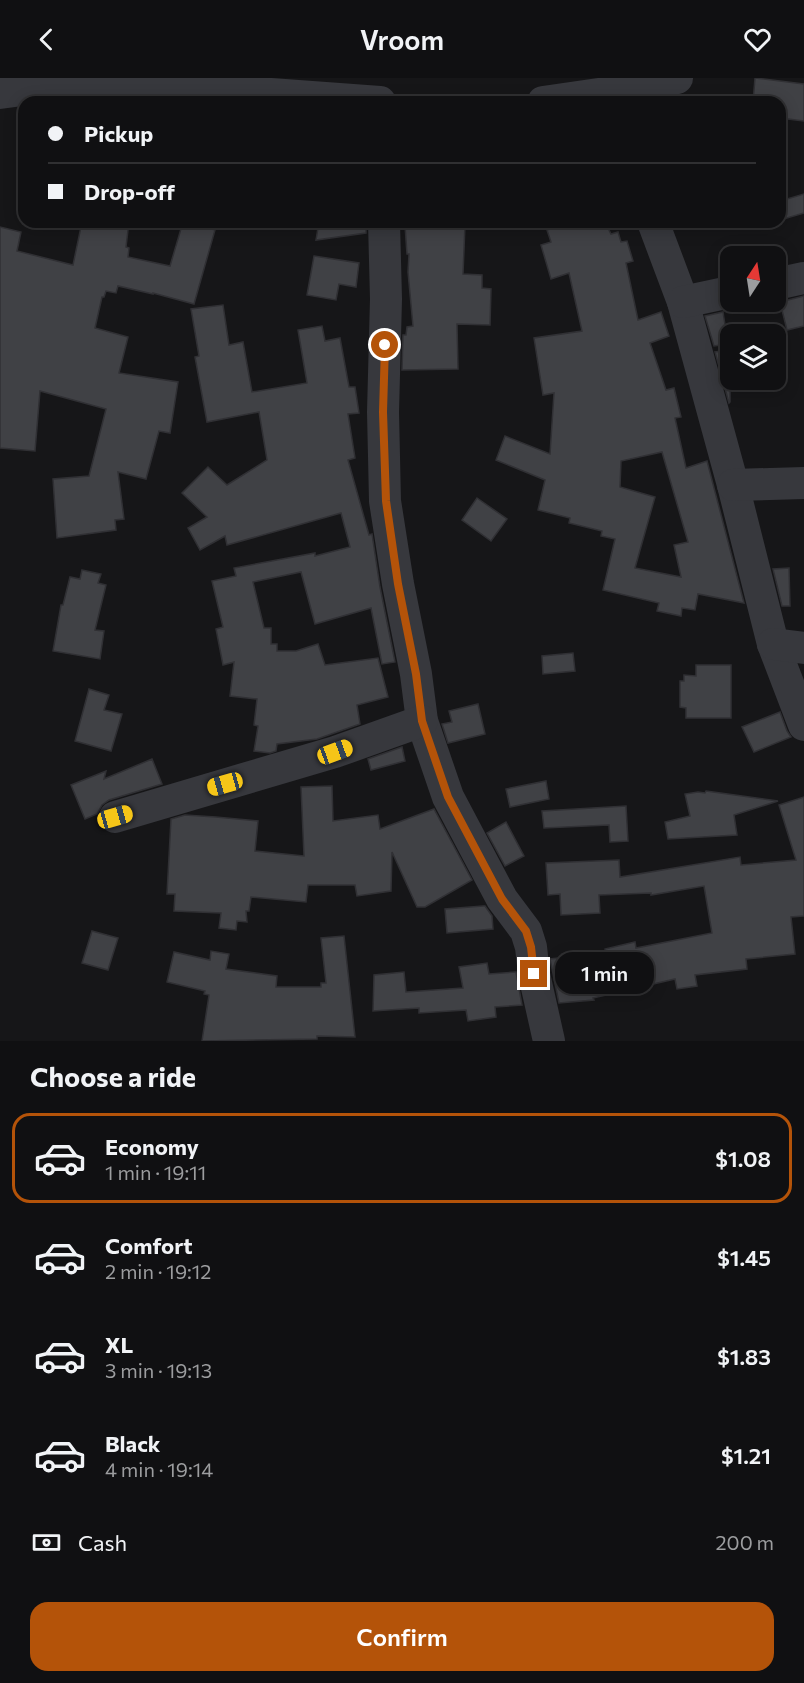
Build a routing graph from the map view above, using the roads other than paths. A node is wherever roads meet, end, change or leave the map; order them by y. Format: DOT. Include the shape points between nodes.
graph roads {
  1 [pos="378,78"];
  2 [pos="677,78"];
  3 [pos="196,83"];
  4 [pos="605,91"];
  5 [pos="0,93"];
  6 [pos="323,96"];
  7 [pos="380,96"];
  8 [pos="577,96"];
  9 [pos="384,228"];
  10 [pos="655,228"];
  11 [pos="804,278"];
  12 [pos="786,282"];
  13 [pos="720,294"];
  14 [pos="683,302"];
  15 [pos="804,483"];
  16 [pos="733,485"];
  17 [pos="773,644"];
  18 [pos="804,648"];
  19 [pos="422,721"];
  20 [pos="804,725"];
  21 [pos="115,817"];
  22 [pos="549,1041"];
  1 -- 7 [label="street"];
  2 -- 4 [label="street"];
  3 -- 5 [label="street" via="60,85"];
  3 -- 6 [label="street"];
  4 -- 8 [label="street"];
  9 -- 19 [label="street" via="386,501"];
  10 -- 14 [label="street"];
  11 -- 12 [label="street"];
  13 -- 14 [label="street"];
  14 -- 16 [label="street"];
  15 -- 16 [label="street"];
  16 -- 17 [label="street"];
  17 -- 18 [label="street"];
  17 -- 20 [label="street"];
  19 -- 21 [label="street" via="335,752"];
  19 -- 22 [label="street" via="448,797 502,899 526,931"];
}
